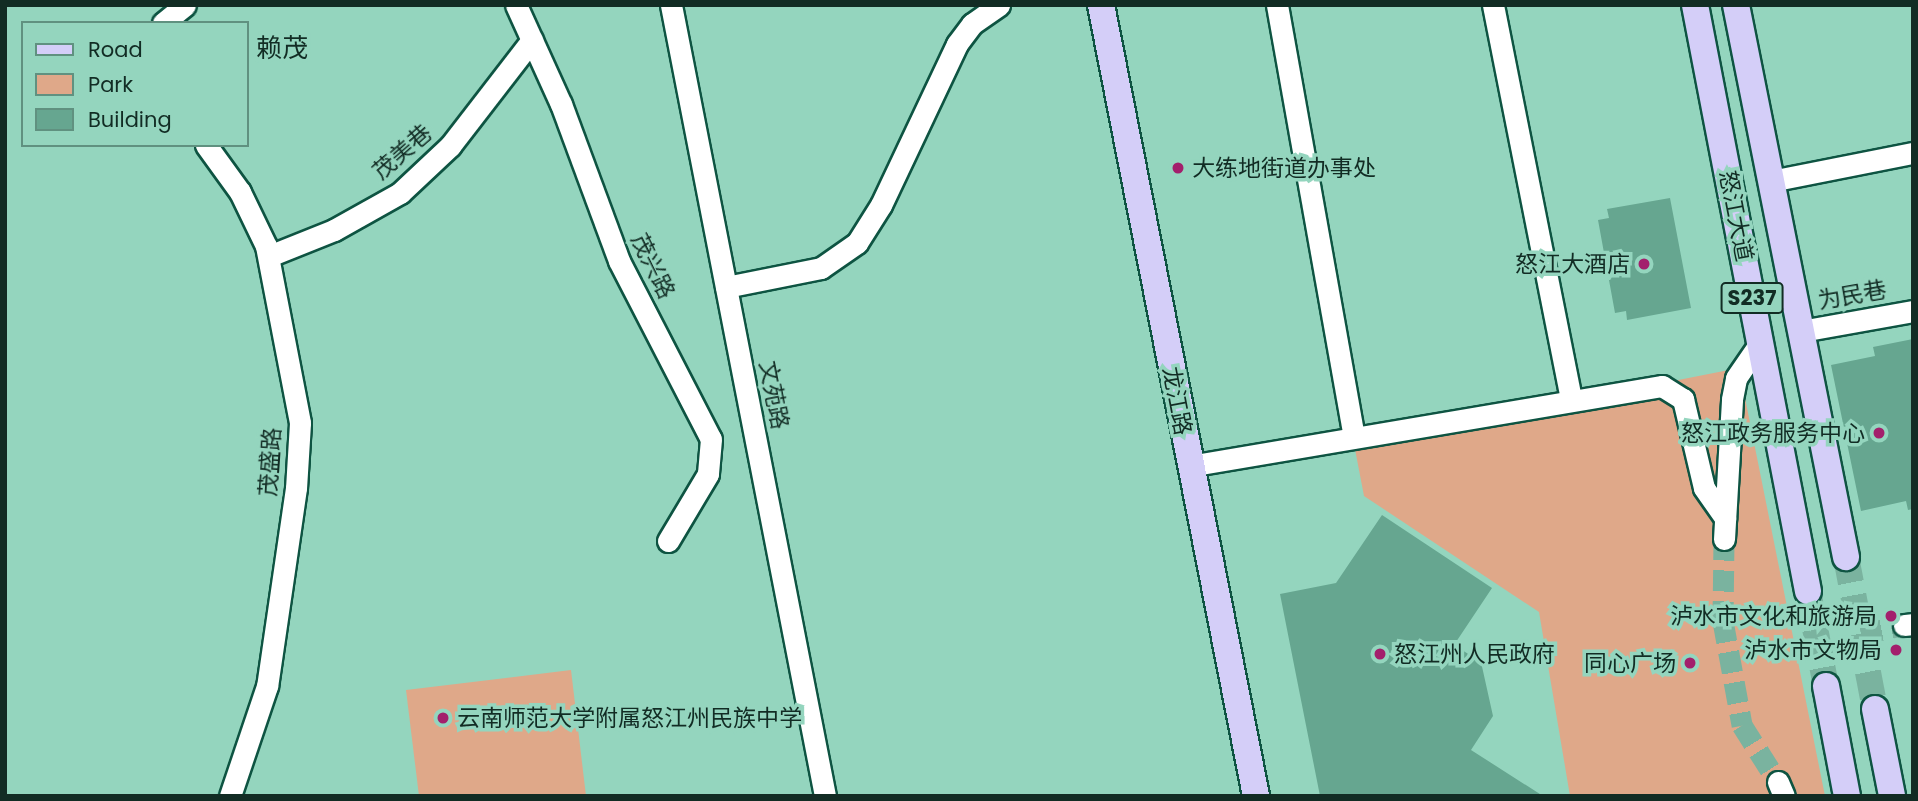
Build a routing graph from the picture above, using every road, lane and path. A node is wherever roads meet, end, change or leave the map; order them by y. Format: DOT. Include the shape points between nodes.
graph roads {
  1 [pos="185,5"];
  2 [pos="516,5"];
  3 [pos="671,5"];
  4 [pos="999,5"];
  5 [pos="1101,5"];
  6 [pos="1277,5"];
  7 [pos="1493,5"];
  8 [pos="1695,5"];
  9 [pos="1736,5"];
  10 [pos="165,21"];
  11 [pos="533,40"];
  12 [pos="207,147"];
  13 [pos="1913,153"];
  14 [pos="1771,181"];
  15 [pos="270,256"];
  16 [pos="726,287"];
  17 [pos="1913,311"];
  18 [pos="1801,331"];
  19 [pos="1760,343"];
  20 [pos="1571,400"];
  21 [pos="1354,438"];
  22 [pos="1189,466"];
  23 [pos="1725,517"];
  24 [pos="1724,540"];
  25 [pos="668,541"];
  26 [pos="1846,557"];
  27 [pos="1808,592"];
  28 [pos="1826,686"];
  29 [pos="1875,709"];
  30 [pos="230,796"];
  31 [pos="825,796"];
  32 [pos="1256,796"];
  33 [pos="1847,796"];
  34 [pos="1892,796"];
  1 -- 10 [label="street"];
  2 -- 11 [label="street, 茂兴路"];
  3 -- 16 [label="street, 文苑路"];
  4 -- 16 [label="street" via="972,24 957,44 881,205 857,243 821,268"];
  5 -- 22 [label="main road, 龙江路"];
  6 -- 21 [label="street"];
  7 -- 20 [label="street"];
  8 -- 19 [label="main road, 怒江大道 / S237"];
  9 -- 14 [label="main road, 怒江大道 / S237"];
  11 -- 15 [label="street, 茂美巷" via="450,146 400,193 334,230"];
  11 -- 25 [label="street, 茂兴路" via="619,261 711,439 708,474"];
  12 -- 15 [label="street, 茂盛路" via="240,192"];
  13 -- 14 [label="street"];
  14 -- 18 [label="main road, 怒江大道 / S237"];
  15 -- 30 [label="street, 茂盛路" via="290,354 300,440 267,686"];
  16 -- 31 [label="street, 文苑路"];
  17 -- 18 [label="street, 为民巷"];
  18 -- 26 [label="main road, 怒江大道 / S237"];
  19 -- 23 [label="street" via="1736,378"];
  19 -- 27 [label="main road, 怒江大道 / S237"];
  20 -- 21 [label="street"];
  20 -- 23 [label="street" via="1646,387 1674,390 1689,414 1704,488"];
  21 -- 22 [label="street"];
  22 -- 32 [label="main road, 龙江路"];
  23 -- 24 [label="street"];
  28 -- 33 [label="main road"];
  29 -- 34 [label="main road"];
}
